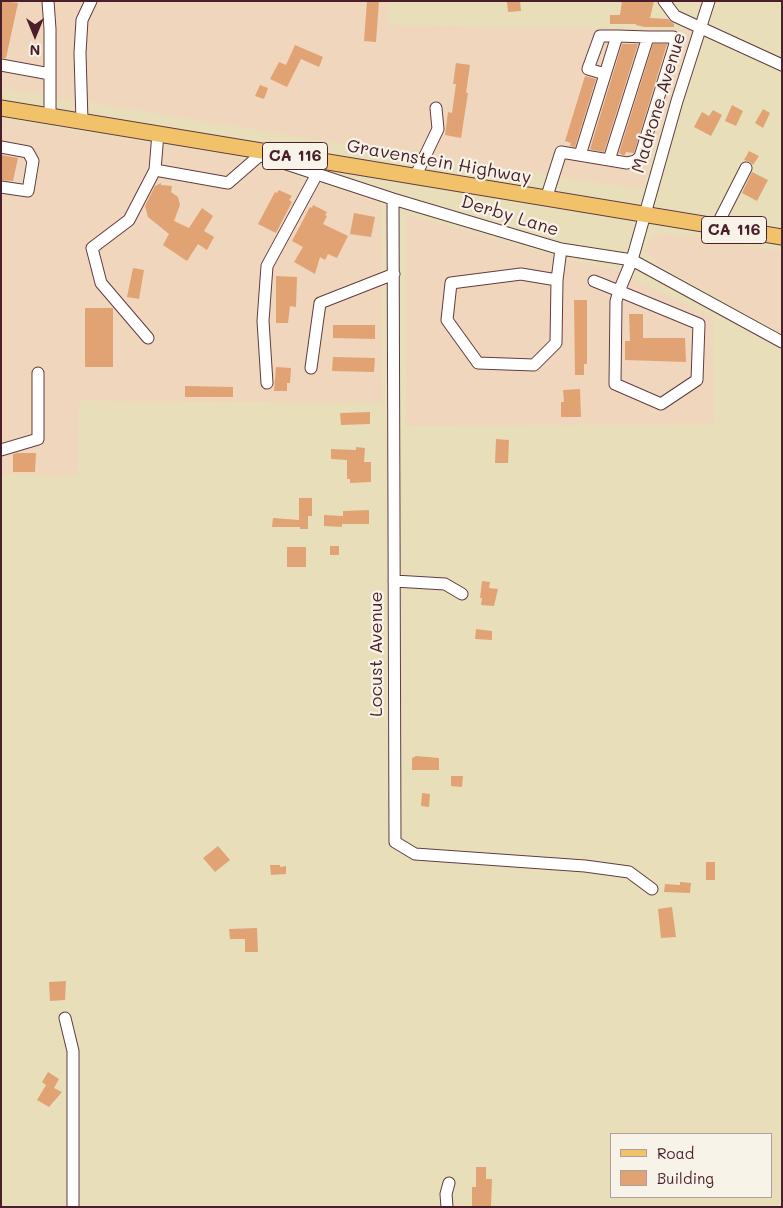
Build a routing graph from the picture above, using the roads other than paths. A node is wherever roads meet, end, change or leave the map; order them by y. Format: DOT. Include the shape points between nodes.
graph roads {
  1 [pos="48,1"];
  2 [pos="92,1"];
  3 [pos="664,1"];
  4 [pos="709,1"];
  5 [pos="700,27"];
  6 [pos="617,36"];
  7 [pos="648,36"];
  8 [pos="1,65"];
  9 [pos="782,65"];
  10 [pos="50,74"];
  11 [pos="606,74"];
  12 [pos="659,95"];
  13 [pos="677,101"];
  14 [pos="1,108"];
  15 [pos="436,108"];
  16 [pos="50,115"];
  17 [pos="82,121"];
  18 [pos="158,133"];
  19 [pos="217,143"];
  20 [pos="1,147"];
  21 [pos="580,155"];
  22 [pos="259,156"];
  23 [pos="609,160"];
  24 [pos="746,168"];
  25 [pos="155,170"];
  26 [pos="317,174"];
  27 [pos="415,177"];
  28 [pos="1,187"];
  29 [pos="393,199"];
  30 [pos="546,199"];
  31 [pos="645,216"];
  32 [pos="716,227"];
  33 [pos="782,237"];
  34 [pos="561,249"];
  35 [pos="632,260"];
  36 [pos="394,274"];
  37 [pos="556,280"];
  38 [pos="594,281"];
  39 [pos="619,291"];
  40 [pos="148,338"];
  41 [pos="782,342"];
  42 [pos="311,368"];
  43 [pos="38,373"];
  44 [pos="267,383"];
  45 [pos="1,450"];
  46 [pos="394,581"];
  47 [pos="462,594"];
  48 [pos="652,889"];
  49 [pos="65,1018"];
  50 [pos="449,1183"];
  51 [pos="73,1207"];
  52 [pos="448,1207"];
  1 -- 10 [label="street"];
  2 -- 17 [label="street" via="82,20"];
  3 -- 5 [label="street" via="675,16"];
  4 -- 5 [label="street, Madrone Avenue"];
  5 -- 9 [label="street"];
  5 -- 13 [label="street, Madrone Avenue"];
  6 -- 7 [label="street"];
  6 -- 11 [label="street"];
  6 -- 11 [label="street" via="600,36 588,69"];
  7 -- 12 [label="street" via="673,37 675,44"];
  7 -- 23 [label="street"];
  8 -- 10 [label="street"];
  10 -- 16 [label="street"];
  11 -- 21 [label="street"];
  12 -- 13 [label="street"];
  12 -- 23 [label="street" via="640,157 627,163"];
  13 -- 31 [label="street, Madrone Avenue"];
  14 -- 16 [label="main road, Gravenstein Highway / CA 116"];
  15 -- 27 [label="street" via="438,129"];
  16 -- 17 [label="main road, Gravenstein Highway / CA 116"];
  17 -- 18 [label="main road, Gravenstein Highway / CA 116"];
  18 -- 19 [label="main road, Gravenstein Highway / CA 116"];
  18 -- 25 [label="street"];
  19 -- 22 [label="street, Derby Lane"];
  19 -- 27 [label="main road, Gravenstein Highway / CA 116"];
  20 -- 28 [label="street" via="28,152 33,161 28,191"];
  21 -- 23 [label="street"];
  21 -- 30 [label="street" via="561,152"];
  22 -- 25 [label="street" via="228,183"];
  22 -- 26 [label="street, Derby Lane"];
  24 -- 32 [label="street"];
  25 -- 40 [label="street" via="129,220 92,248 101,282"];
  26 -- 29 [label="street, Derby Lane"];
  26 -- 44 [label="street" via="267,266 263,321"];
  27 -- 30 [label="main road, Gravenstein Highway / CA 116"];
  29 -- 34 [label="street, Derby Lane"];
  29 -- 36 [label="street, Locust Avenue"];
  30 -- 31 [label="main road, Gravenstein Highway / CA 116"];
  31 -- 32 [label="main road, Gravenstein Highway / CA 116"];
  31 -- 35 [label="street, Madrone Avenue"];
  32 -- 33 [label="main road, Gravenstein Highway / CA 116"];
  34 -- 35 [label="street, Derby Lane"];
  34 -- 37 [label="street"];
  35 -- 39 [label="street, Madrone Avenue"];
  35 -- 41 [label="street, Derby Lane"];
  36 -- 42 [label="street" via="320,303"];
  36 -- 46 [label="street, Locust Avenue"];
  37 -- 37 [label="street" via="556,343 534,365 478,363 447,320 451,283 521,274"];
  38 -- 39 [label="street"];
  39 -- 39 [label="street" via="616,301 615,384 661,404 697,380 699,324"];
  43 -- 45 [label="street" via="38,440"];
  46 -- 47 [label="street" via="444,584"];
  46 -- 48 [label="street, Locust Avenue" via="395,842 415,854 629,872"];
  49 -- 51 [label="street" via="73,1051"];
  50 -- 52 [label="street" via="446,1194"];
}
